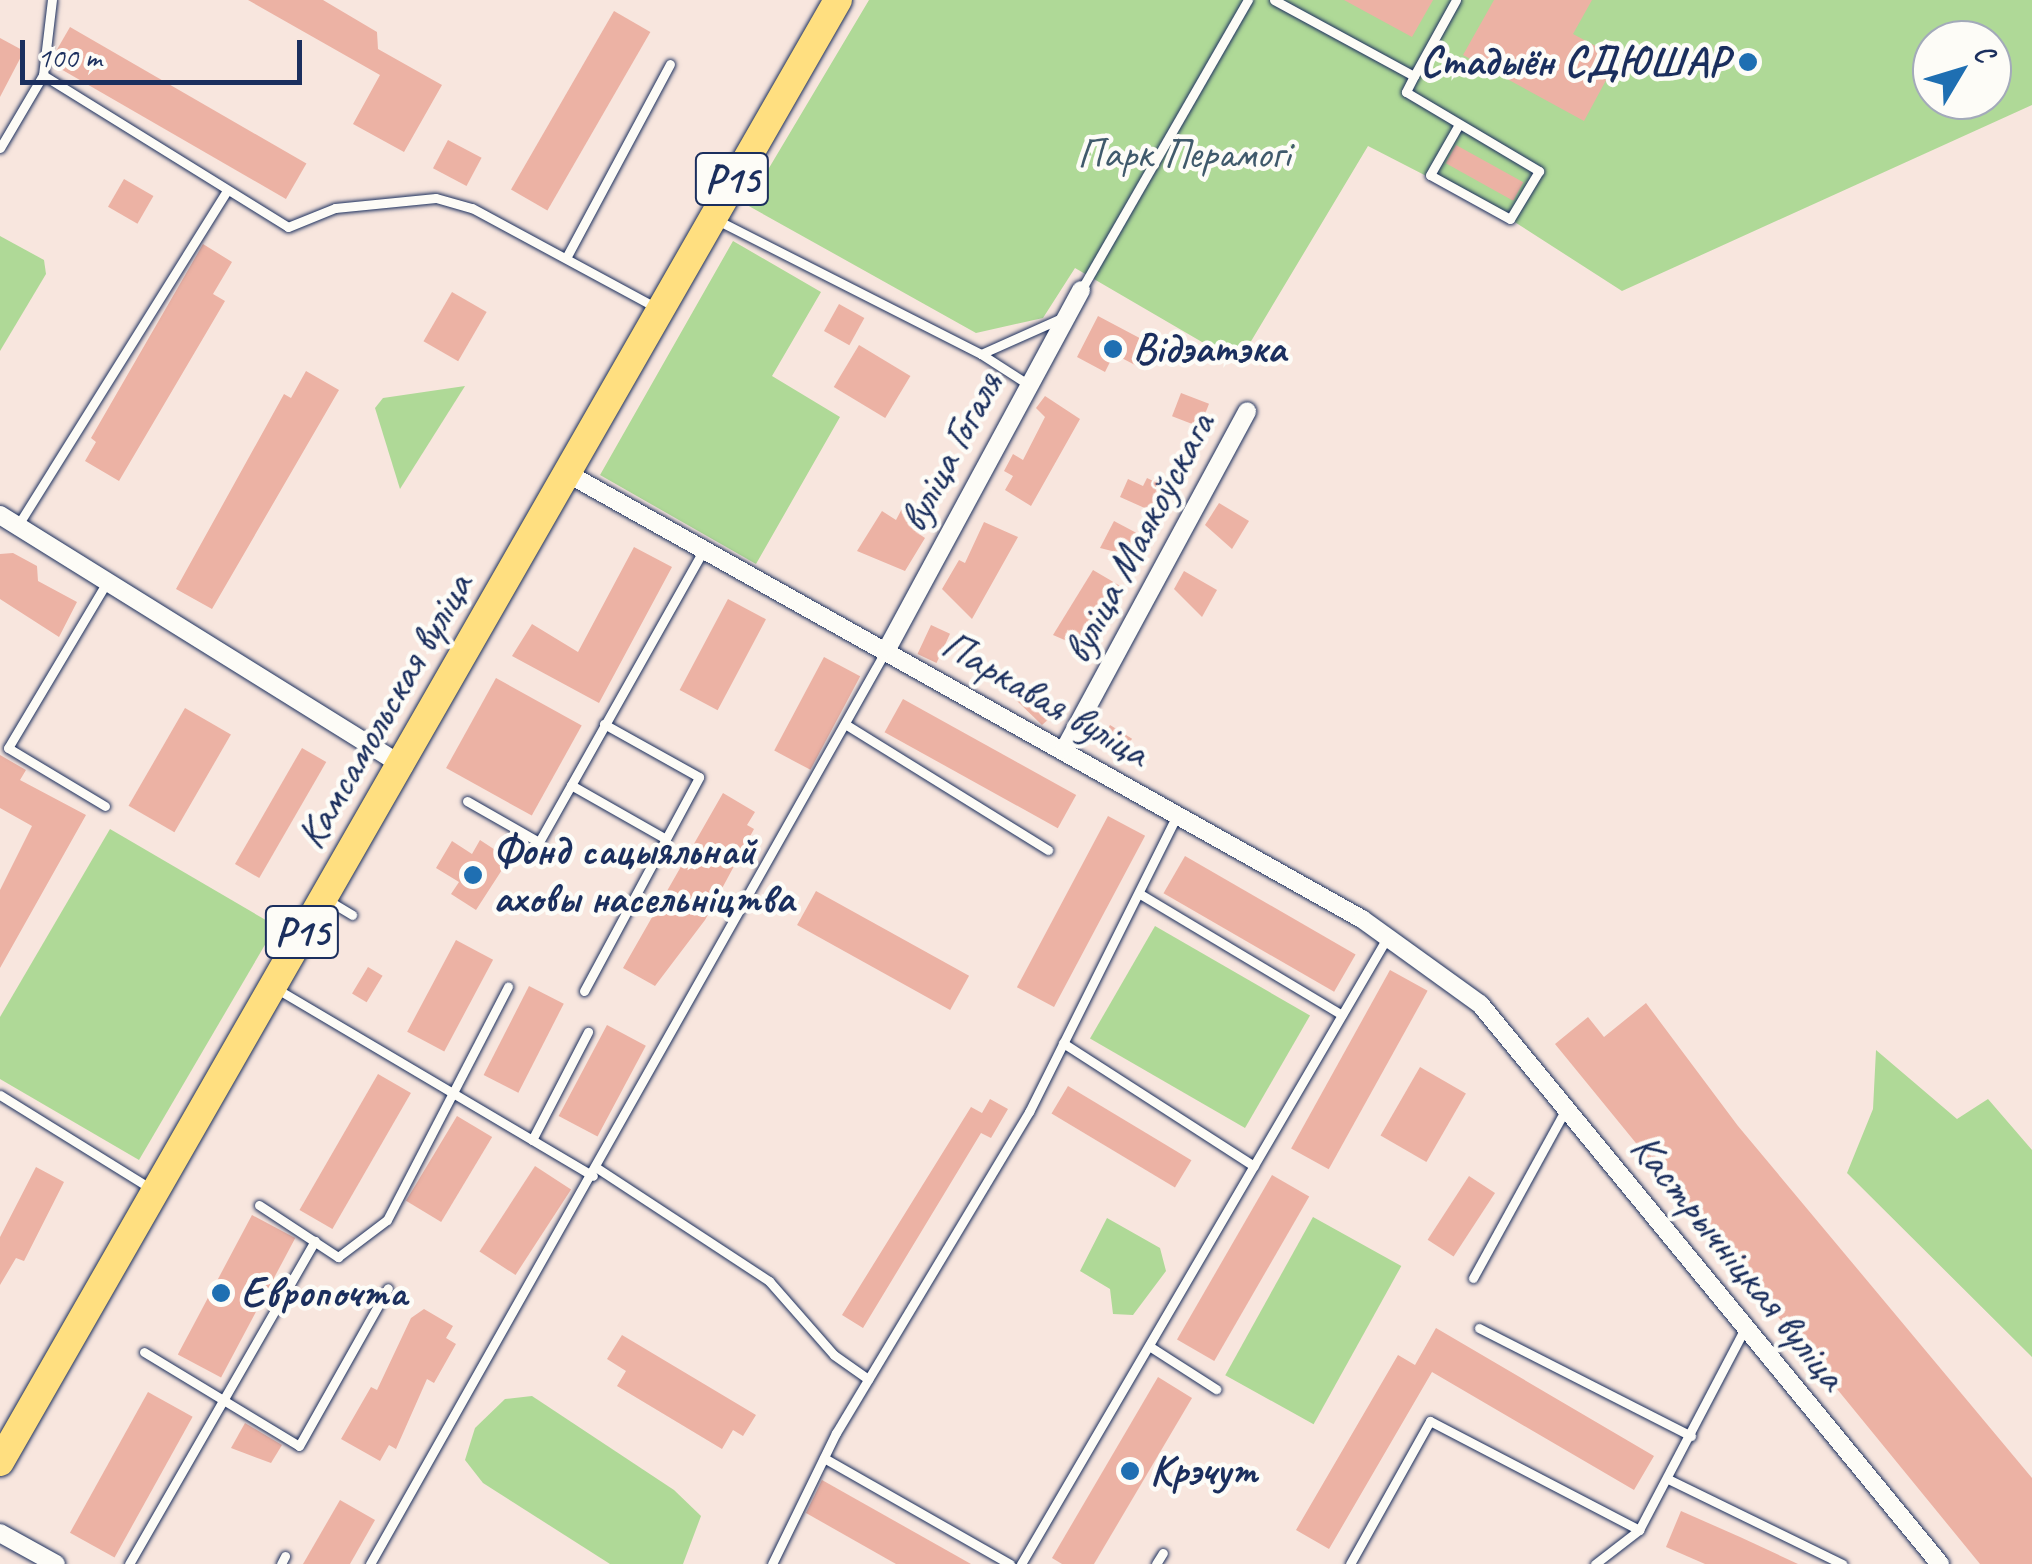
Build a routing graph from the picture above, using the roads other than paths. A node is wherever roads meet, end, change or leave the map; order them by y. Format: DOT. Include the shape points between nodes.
graph roads {
  1 [pos="52,0"];
  2 [pos="838,0"];
  3 [pos="1248,0"];
  4 [pos="1274,0"];
  5 [pos="1456,0"];
  6 [pos="670,64"];
  7 [pos="42,75"];
  8 [pos="1414,76"];
  9 [pos="1458,126"];
  10 [pos="0,148"];
  11 [pos="226,192"];
  12 [pos="710,216"];
  13 [pos="566,258"];
  14 [pos="1081,290"];
  15 [pos="657,308"];
  16 [pos="1066,316"];
  17 [pos="981,354"];
  18 [pos="1026,384"];
  19 [pos="1248,411"];
  20 [pos="565,472"];
  21 [pos="0,515"];
  22 [pos="18,525"];
  23 [pos="704,548"];
  24 [pos="107,582"];
  25 [pos="887,649"];
  26 [pos="604,724"];
  27 [pos="845,724"];
  28 [pos="1064,750"];
  29 [pos="404,766"];
  30 [pos="571,784"];
  31 [pos="467,801"];
  32 [pos="105,806"];
  33 [pos="1178,814"];
  34 [pos="666,840"];
  35 [pos="1048,850"];
  36 [pos="1140,894"];
  37 [pos="324,898"];
  38 [pos="352,915"];
  39 [pos="1387,938"];
  40 [pos="270,985"];
  41 [pos="508,986"];
  42 [pos="584,991"];
  43 [pos="1480,1004"];
  44 [pos="1342,1015"];
  45 [pos="588,1032"];
  46 [pos="1063,1044"];
  47 [pos="451,1092"];
  48 [pos="0,1095"];
  49 [pos="1567,1106"];
  50 [pos="532,1140"];
  51 [pos="1254,1166"];
  52 [pos="595,1172"];
  53 [pos="155,1191"];
  54 [pos="259,1204"];
  55 [pos="315,1242"];
  56 [pos="1473,1278"];
  57 [pos="388,1288"];
  58 [pos="1479,1328"];
  59 [pos="1745,1328"];
  60 [pos="1148,1346"];
  61 [pos="144,1352"];
  62 [pos="868,1378"];
  63 [pos="1216,1388"];
  64 [pos="223,1400"];
  65 [pos="1691,1436"];
  66 [pos="824,1458"];
  67 [pos="0,1462"];
  68 [pos="1668,1479"];
  69 [pos="1639,1530"];
  70 [pos="0,1533"];
  71 [pos="1163,1552"];
  72 [pos="56,1564"];
  73 [pos="129,1564"];
  74 [pos="370,1564"];
  75 [pos="772,1564"];
  76 [pos="1010,1564"];
  77 [pos="1021,1564"];
  78 [pos="1156,1564"];
  79 [pos="1350,1564"];
  80 [pos="1596,1564"];
  81 [pos="1842,1564"];
  82 [pos="1940,1564"];
  1 -- 7 [label="lane"];
  2 -- 12 [label="main road, Камсамольская вуліца / Р15"];
  3 -- 14 [label="lane"];
  4 -- 8 [label="lane"];
  5 -- 8 [label="lane"];
  6 -- 13 [label="lane"];
  7 -- 10 [label="lane"];
  7 -- 11 [label="lane"];
  8 -- 9 [label="lane" via="1406,92"];
  9 -- 9 [label="lane" via="1539,171 1510,219 1430,175"];
  11 -- 13 [label="lane" via="288,227 336,208 436,198 472,208"];
  11 -- 22 [label="lane"];
  12 -- 15 [label="main road, Камсамольская вуліца / Р15"];
  12 -- 17 [label="lane"];
  13 -- 15 [label="lane"];
  14 -- 16 [label="street, вуліца Гогаля"];
  15 -- 20 [label="main road, Камсамольская вуліца / Р15"];
  16 -- 17 [label="lane"];
  16 -- 18 [label="street, вуліца Гогаля"];
  17 -- 18 [label="lane"];
  18 -- 25 [label="street, вуліца Гогаля"];
  19 -- 28 [label="street, вуліца Маякоўскага"];
  20 -- 23 [label="street, Паркавая вуліца"];
  20 -- 29 [label="main road, Камсамольская вуліца / Р15"];
  21 -- 22 [label="street"];
  22 -- 24 [label="street"];
  23 -- 25 [label="street, Паркавая вуліца"];
  23 -- 26 [label="lane"];
  24 -- 29 [label="street"];
  24 -- 32 [label="lane" via="8,748"];
  25 -- 27 [label="lane"];
  25 -- 28 [label="street, Паркавая вуліца"];
  26 -- 30 [label="lane"];
  26 -- 34 [label="lane" via="699,777"];
  27 -- 35 [label="lane"];
  27 -- 52 [label="lane"];
  28 -- 33 [label="street, Паркавая вуліца"];
  29 -- 37 [label="main road, Камсамольская вуліца / Р15"];
  30 -- 31 [label="lane" via="539,842"];
  30 -- 34 [label="lane"];
  33 -- 36 [label="lane"];
  33 -- 39 [label="street, Паркавая вуліца"];
  34 -- 42 [label="lane"];
  36 -- 44 [label="lane"];
  36 -- 46 [label="lane"];
  37 -- 38 [label="lane"];
  37 -- 40 [label="main road, Камсамольская вуліца / Р15"];
  39 -- 43 [label="street, Паркавая вуліца"];
  39 -- 44 [label="lane"];
  40 -- 47 [label="lane"];
  40 -- 53 [label="main road, Камсамольская вуліца / Р15"];
  41 -- 47 [label="lane"];
  43 -- 49 [label="street, Кастрычніцкая вуліца"];
  44 -- 51 [label="lane"];
  45 -- 50 [label="lane"];
  46 -- 51 [label="lane"];
  46 -- 62 [label="lane"];
  47 -- 50 [label="lane"];
  47 -- 55 [label="lane" via="387,1220 338,1257"];
  48 -- 53 [label="lane"];
  49 -- 56 [label="lane"];
  49 -- 59 [label="street, Кастрычніцкая вуліца"];
  50 -- 52 [label="lane"];
  51 -- 60 [label="lane"];
  52 -- 62 [label="lane" via="769,1281 834,1355"];
  52 -- 74 [label="lane"];
  53 -- 67 [label="main road, Камсамольская вуліца / Р15"];
  54 -- 55 [label="lane"];
  55 -- 64 [label="lane"];
  57 -- 64 [label="lane" via="299,1446"];
  58 -- 65 [label="lane"];
  59 -- 65 [label="lane"];
  59 -- 82 [label="street, Кастрычніцкая вуліца"];
  60 -- 63 [label="lane"];
  60 -- 77 [label="lane"];
  61 -- 64 [label="lane"];
  62 -- 66 [label="lane"];
  64 -- 73 [label="lane"];
  65 -- 68 [label="lane"];
  66 -- 75 [label="lane"];
  66 -- 76 [label="lane"];
  68 -- 69 [label="lane"];
  68 -- 81 [label="lane"];
  69 -- 79 [label="lane" via="1430,1421"];
  69 -- 80 [label="lane"];
  70 -- 72 [label="street"];
  71 -- 78 [label="lane"];
}
